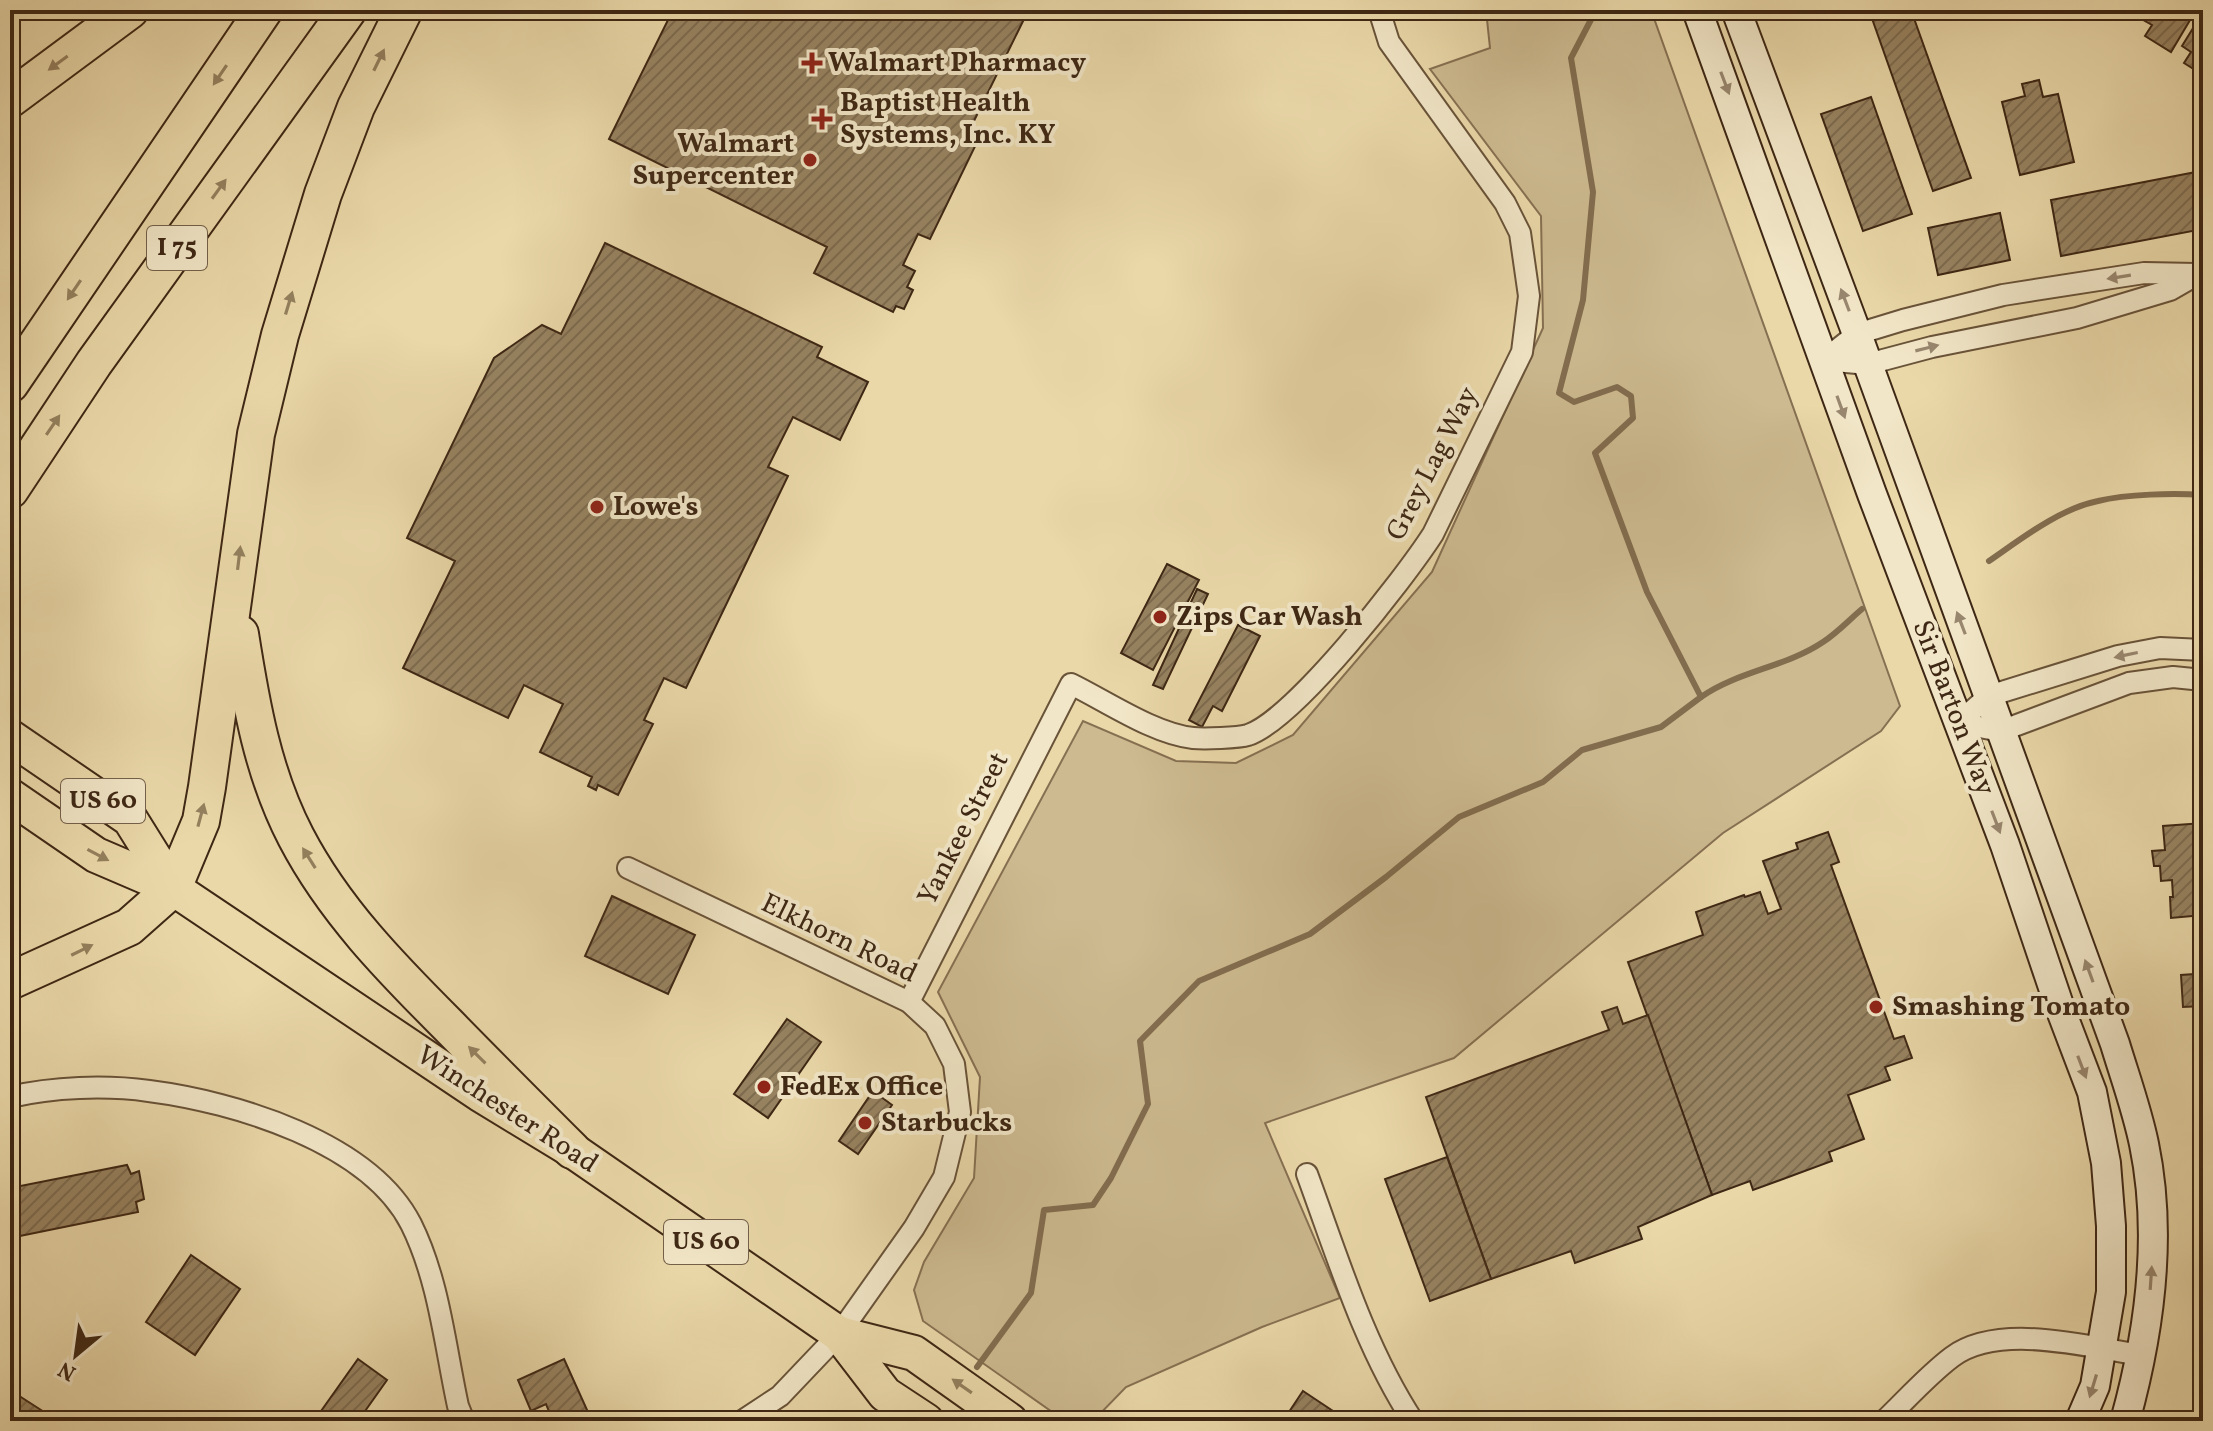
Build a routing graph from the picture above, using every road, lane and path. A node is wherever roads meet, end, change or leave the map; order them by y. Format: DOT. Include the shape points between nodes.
graph roads {
  1 [pos="130,10"];
  2 [pos="264,10"];
  3 [pos="348,10"];
  4 [pos="404,10"];
  5 [pos="1379,10"];
  6 [pos="1697,10"];
  7 [pos="1736,10"];
  8 [pos="10,99"];
  9 [pos="2200,273"];
  10 [pos="2041,289"];
  11 [pos="2049,324"];
  12 [pos="1857,334"];
  13 [pos="1824,360"];
  14 [pos="1868,364"];
  15 [pos="10,384"];
  16 [pos="10,490"];
  17 [pos="234,599"];
  18 [pos="2203,650"];
  19 [pos="2203,680"];
  20 [pos="1071,684"];
  21 [pos="1989,696"];
  22 [pos="1958,723"];
  23 [pos="2001,731"];
  24 [pos="10,737"];
  25 [pos="10,796"];
  26 [pos="628,868"];
  27 [pos="173,888"];
  28 [pos="10,981"];
  29 [pos="909,1002"];
  30 [pos="10,1097"];
  31 [pos="572,1150"];
  32 [pos="1307,1174"];
  33 [pos="839,1334"];
  34 [pos="2102,1349"];
  35 [pos="2141,1355"];
  36 [pos="464,1421"];
  37 [pos="742,1421"];
  38 [pos="926,1421"];
  39 [pos="1010,1421"];
  40 [pos="1413,1421"];
  41 [pos="1884,1421"];
  42 [pos="2080,1421"];
  43 [pos="2125,1421"];
  1 -- 8 [label="highway, one-way"];
  2 -- 15 [label="highway, I 75, one-way"];
  16 -- 3 [label="highway, I 75, one-way" via="94,363"];
  17 -- 4 [label="highway, one-way" via="256,434 280,335 328,179"];
  5 -- 20 [label="street, Grey Lag Way" via="1389,42 1505,203 1520,233 1529,296 1522,352 1424,548 1285,710 1248,735 1193,738 1159,728"];
  6 -- 13 [label="main road, Sir Barton Way, one-way"];
  12 -- 7 [label="main road, Sir Barton Way, one-way"];
  9 -- 10 [label="street, one-way" via="2144,273"];
  9 -- 11 [label="street" via="2158,294"];
  10 -- 11 [label="street"];
  10 -- 12 [label="street"];
  14 -- 11 [label="street, one-way"];
  12 -- 13 [label="street"];
  12 -- 14 [label="main road, Sir Barton Way"];
  13 -- 14 [label="street"];
  13 -- 22 [label="main road, Sir Barton Way, one-way"];
  21 -- 14 [label="main road, Sir Barton Way, one-way"];
  27 -- 17 [label="highway, one-way" via="201,821"];
  31 -- 17 [label="highway, one-way" via="392,968 338,904 296,837 271,779 252,714"];
  18 -- 21 [label="street, one-way" via="2160,648 2118,656"];
  19 -- 23 [label="street" via="2173,677 2129,683"];
  20 -- 29 [label="street, Yankee Street"];
  21 -- 22 [label="street"];
  21 -- 23 [label="main road, Sir Barton Way"];
  22 -- 23 [label="street"];
  22 -- 34 [label="main road, Sir Barton Way, one-way" via="2092,1092 2111,1226 2111,1292"];
  35 -- 23 [label="main road, Sir Barton Way, one-way" via="2153,1234 2144,1144 2115,1044"];
  24 -- 27 [label="highway, Winchester Road / US 60" via="130,819"];
  25 -- 27 [label="highway, Winchester Road / US 60, one-way" via="96,855"];
  26 -- 29 [label="street, Elkhorn Road"];
  28 -- 27 [label="highway, one-way" via="129,927"];
  27 -- 31 [label="highway, Winchester Road / US 60"];
  29 -- 33 [label="street, Elkhorn Road" via="935,1026 954,1064 960,1112 944,1177"];
  30 -- 36 [label="street" via="89,1088 148,1090 195,1099 285,1127 359,1167 410,1222 437,1303"];
  31 -- 33 [label="highway, Winchester Road / US 60"];
  32 -- 40 [label="street" via="1369,1339"];
  33 -- 37 [label="street, Elkhorn Road" via="780,1396"];
  33 -- 38 [label="highway, Winchester Road / US 60" via="885,1394"];
  39 -- 33 [label="highway, Winchester Road / US 60, one-way" via="914,1353"];
  34 -- 35 [label="street"];
  34 -- 41 [label="street" via="2031,1340 1987,1341 1953,1356"];
  34 -- 42 [label="main road, Sir Barton Way, one-way" via="2095,1386"];
  35 -- 43 [label="main road, Sir Barton Way"];
}
